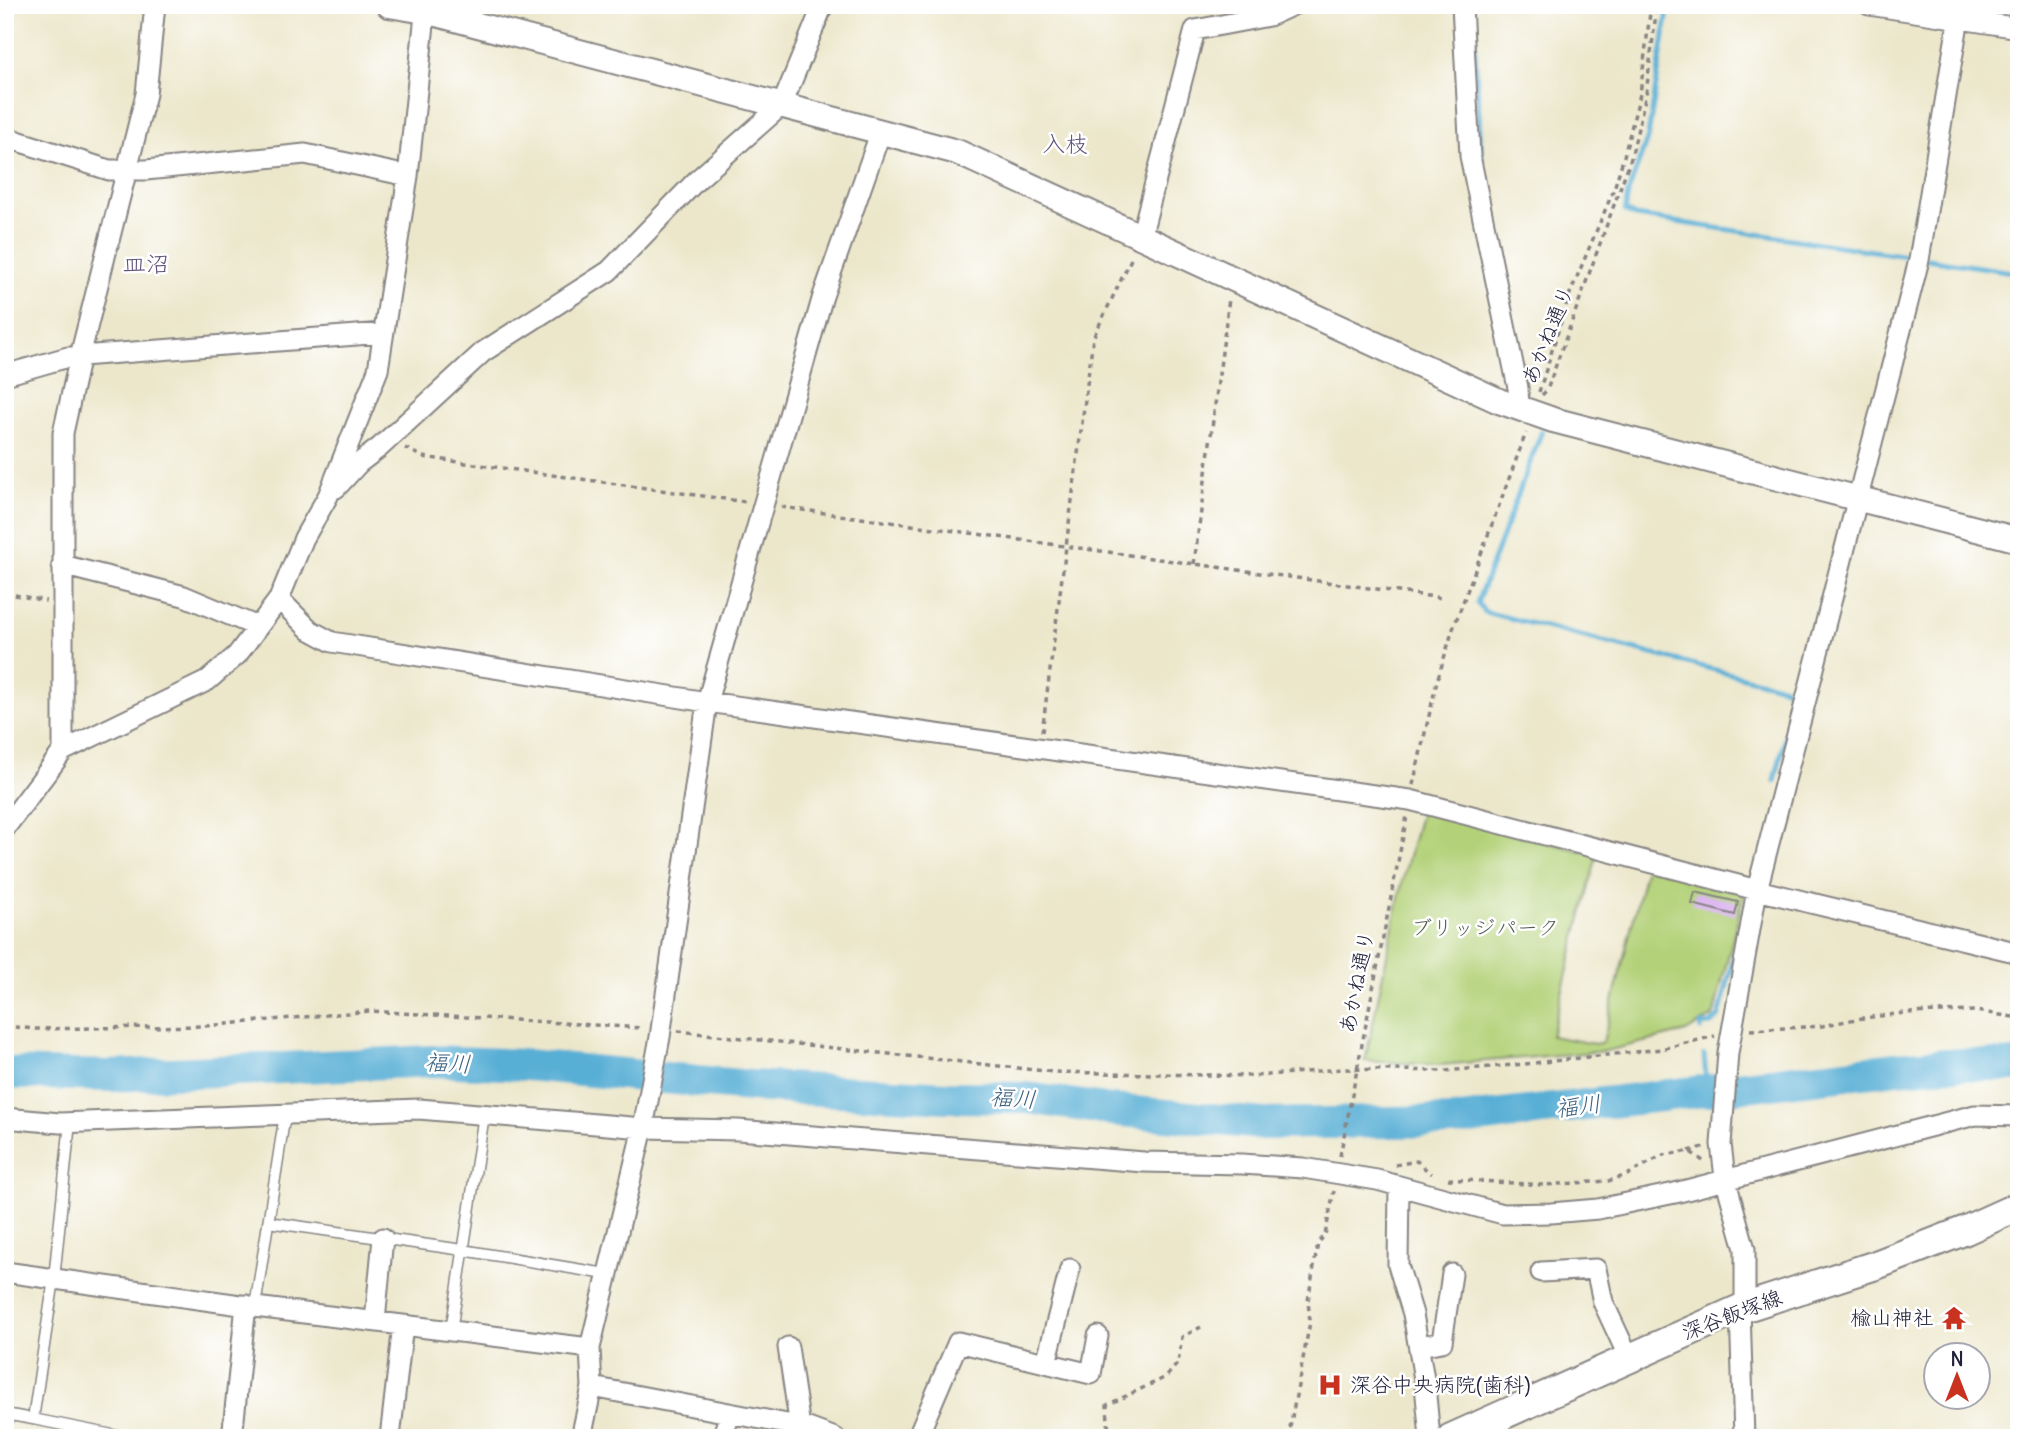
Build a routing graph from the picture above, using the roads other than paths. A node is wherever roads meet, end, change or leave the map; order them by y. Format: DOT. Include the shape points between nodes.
graph roads {
  1 [pos="155,5"];
  2 [pos="389,5"];
  3 [pos="823,5"];
  4 [pos="1293,5"];
  5 [pos="1462,5"];
  6 [pos="1869,5"];
  7 [pos="426,8"];
  8 [pos="1960,12"];
  9 [pos="2019,29"];
  10 [pos="782,105"];
  11 [pos="881,131"];
  12 [pos="5,137"];
  13 [pos="125,172"];
  14 [pos="408,176"];
  15 [pos="1141,237"];
  16 [pos="383,333"];
  17 [pos="80,356"];
  18 [pos="5,375"];
  19 [pos="1529,412"];
  20 [pos="328,496"];
  21 [pos="1857,497"];
  22 [pos="2019,540"];
  23 [pos="62,565"];
  24 [pos="279,599"];
  25 [pos="258,627"];
  26 [pos="707,702"];
  27 [pos="63,751"];
  28 [pos="5,828"];
  29 [pos="1757,890"];
  30 [pos="2019,953"];
  31 [pos="285,1114"];
  32 [pos="484,1115"];
  33 [pos="2019,1116"];
  34 [pos="5,1118"];
  35 [pos="70,1122"];
  36 [pos="644,1122"];
  37 [pos="1725,1178"];
  38 [pos="1399,1186"];
  39 [pos="2019,1206"];
  40 [pos="268,1222"];
  41 [pos="383,1238"];
  42 [pos="463,1250"];
  43 [pos="1070,1269"];
  44 [pos="5,1272"];
  45 [pos="1541,1272"];
  46 [pos="1452,1273"];
  47 [pos="606,1274"];
  48 [pos="54,1279"];
  49 [pos="251,1306"];
  50 [pos="1742,1308"];
  51 [pos="375,1321"];
  52 [pos="403,1325"];
  53 [pos="451,1331"];
  54 [pos="1098,1336"];
  55 [pos="788,1346"];
  56 [pos="1419,1346"];
  57 [pos="590,1348"];
  58 [pos="1629,1358"];
  59 [pos="1046,1363"];
  60 [pos="592,1387"];
  61 [pos="5,1413"];
  62 [pos="730,1414"];
  63 [pos="33,1419"];
  64 [pos="1504,1425"];
  65 [pos="800,1427"];
  66 [pos="128,1438"];
  67 [pos="232,1438"];
  68 [pos="390,1438"];
  69 [pos="581,1438"];
  70 [pos="722,1438"];
  71 [pos="835,1438"];
  72 [pos="917,1438"];
  73 [pos="1430,1438"];
  74 [pos="1451,1438"];
  75 [pos="1744,1438"];
  1 -- 13 [label="street" via="149,79"];
  2 -- 7 [label="street"];
  3 -- 10 [label="street"];
  4 -- 15 [label="street" via="1269,16 1195,30"];
  5 -- 19 [label="street" via="1470,156 1518,388"];
  6 -- 8 [label="street"];
  7 -- 10 [label="street"];
  7 -- 14 [label="street"];
  8 -- 9 [label="street"];
  8 -- 21 [label="street" via="1919,260"];
  10 -- 11 [label="street"];
  10 -- 20 [label="street" via="697,180 609,271 483,352"];
  11 -- 15 [label="street" via="957,152"];
  11 -- 26 [label="street" via="823,296"];
  12 -- 13 [label="street"];
  13 -- 14 [label="street" via="305,154"];
  13 -- 17 [label="street"];
  14 -- 16 [label="street"];
  15 -- 19 [label="street"];
  16 -- 17 [label="street"];
  16 -- 20 [label="street" via="378,370"];
  17 -- 18 [label="street"];
  17 -- 23 [label="street" via="63,433"];
  19 -- 21 [label="street"];
  20 -- 24 [label="street" via="304,538"];
  21 -- 22 [label="street"];
  21 -- 29 [label="street"];
  23 -- 25 [label="street" via="184,596"];
  23 -- 27 [label="street"];
  24 -- 25 [label="street"];
  24 -- 26 [label="street" via="310,630 332,642"];
  25 -- 27 [label="street" via="237,655 207,681"];
  26 -- 29 [label="street" via="1409,800"];
  26 -- 36 [label="street"];
  27 -- 28 [label="street"];
  29 -- 30 [label="street"];
  29 -- 37 [label="street" via="1715,1145"];
  31 -- 32 [label="street" via="419,1109"];
  31 -- 35 [label="street"];
  31 -- 40 [label="lane"];
  32 -- 36 [label="street"];
  32 -- 42 [label="lane"];
  33 -- 37 [label="street" via="1975,1115"];
  34 -- 35 [label="street"];
  35 -- 48 [label="lane"];
  36 -- 38 [label="street" via="1144,1162 1303,1168"];
  36 -- 47 [label="street"];
  37 -- 38 [label="street" via="1598,1209 1539,1214 1503,1214"];
  37 -- 50 [label="street" via="1745,1249"];
  38 -- 56 [label="street" via="1398,1265"];
  39 -- 50 [label="main road, 深谷飯塚線" via="1876,1265"];
  40 -- 41 [label="lane"];
  40 -- 49 [label="lane"];
  41 -- 42 [label="lane"];
  41 -- 51 [label="street"];
  42 -- 47 [label="lane"];
  42 -- 53 [label="lane"];
  43 -- 59 [label="street"];
  44 -- 48 [label="street"];
  45 -- 58 [label="street" via="1596,1269 1604,1302"];
  46 -- 56 [label="street" via="1442,1342"];
  47 -- 57 [label="street"];
  48 -- 49 [label="street"];
  48 -- 63 [label="lane"];
  49 -- 51 [label="street"];
  49 -- 67 [label="street"];
  50 -- 58 [label="main road, 深谷飯塚線"];
  50 -- 75 [label="street"];
  51 -- 52 [label="street"];
  52 -- 53 [label="street"];
  52 -- 68 [label="street"];
  53 -- 57 [label="street"];
  54 -- 59 [label="street" via="1091,1374"];
  55 -- 65 [label="street"];
  56 -- 73 [label="street"];
  57 -- 60 [label="street"];
  58 -- 64 [label="main road, 深谷飯塚線"];
  59 -- 72 [label="street" via="958,1342"];
  60 -- 62 [label="street"];
  60 -- 69 [label="street"];
  61 -- 63 [label="lane"];
  62 -- 65 [label="street"];
  62 -- 70 [label="street"];
  63 -- 66 [label="lane"];
  64 -- 74 [label="main road, 深谷飯塚線"];
  65 -- 71 [label="street"];
}
